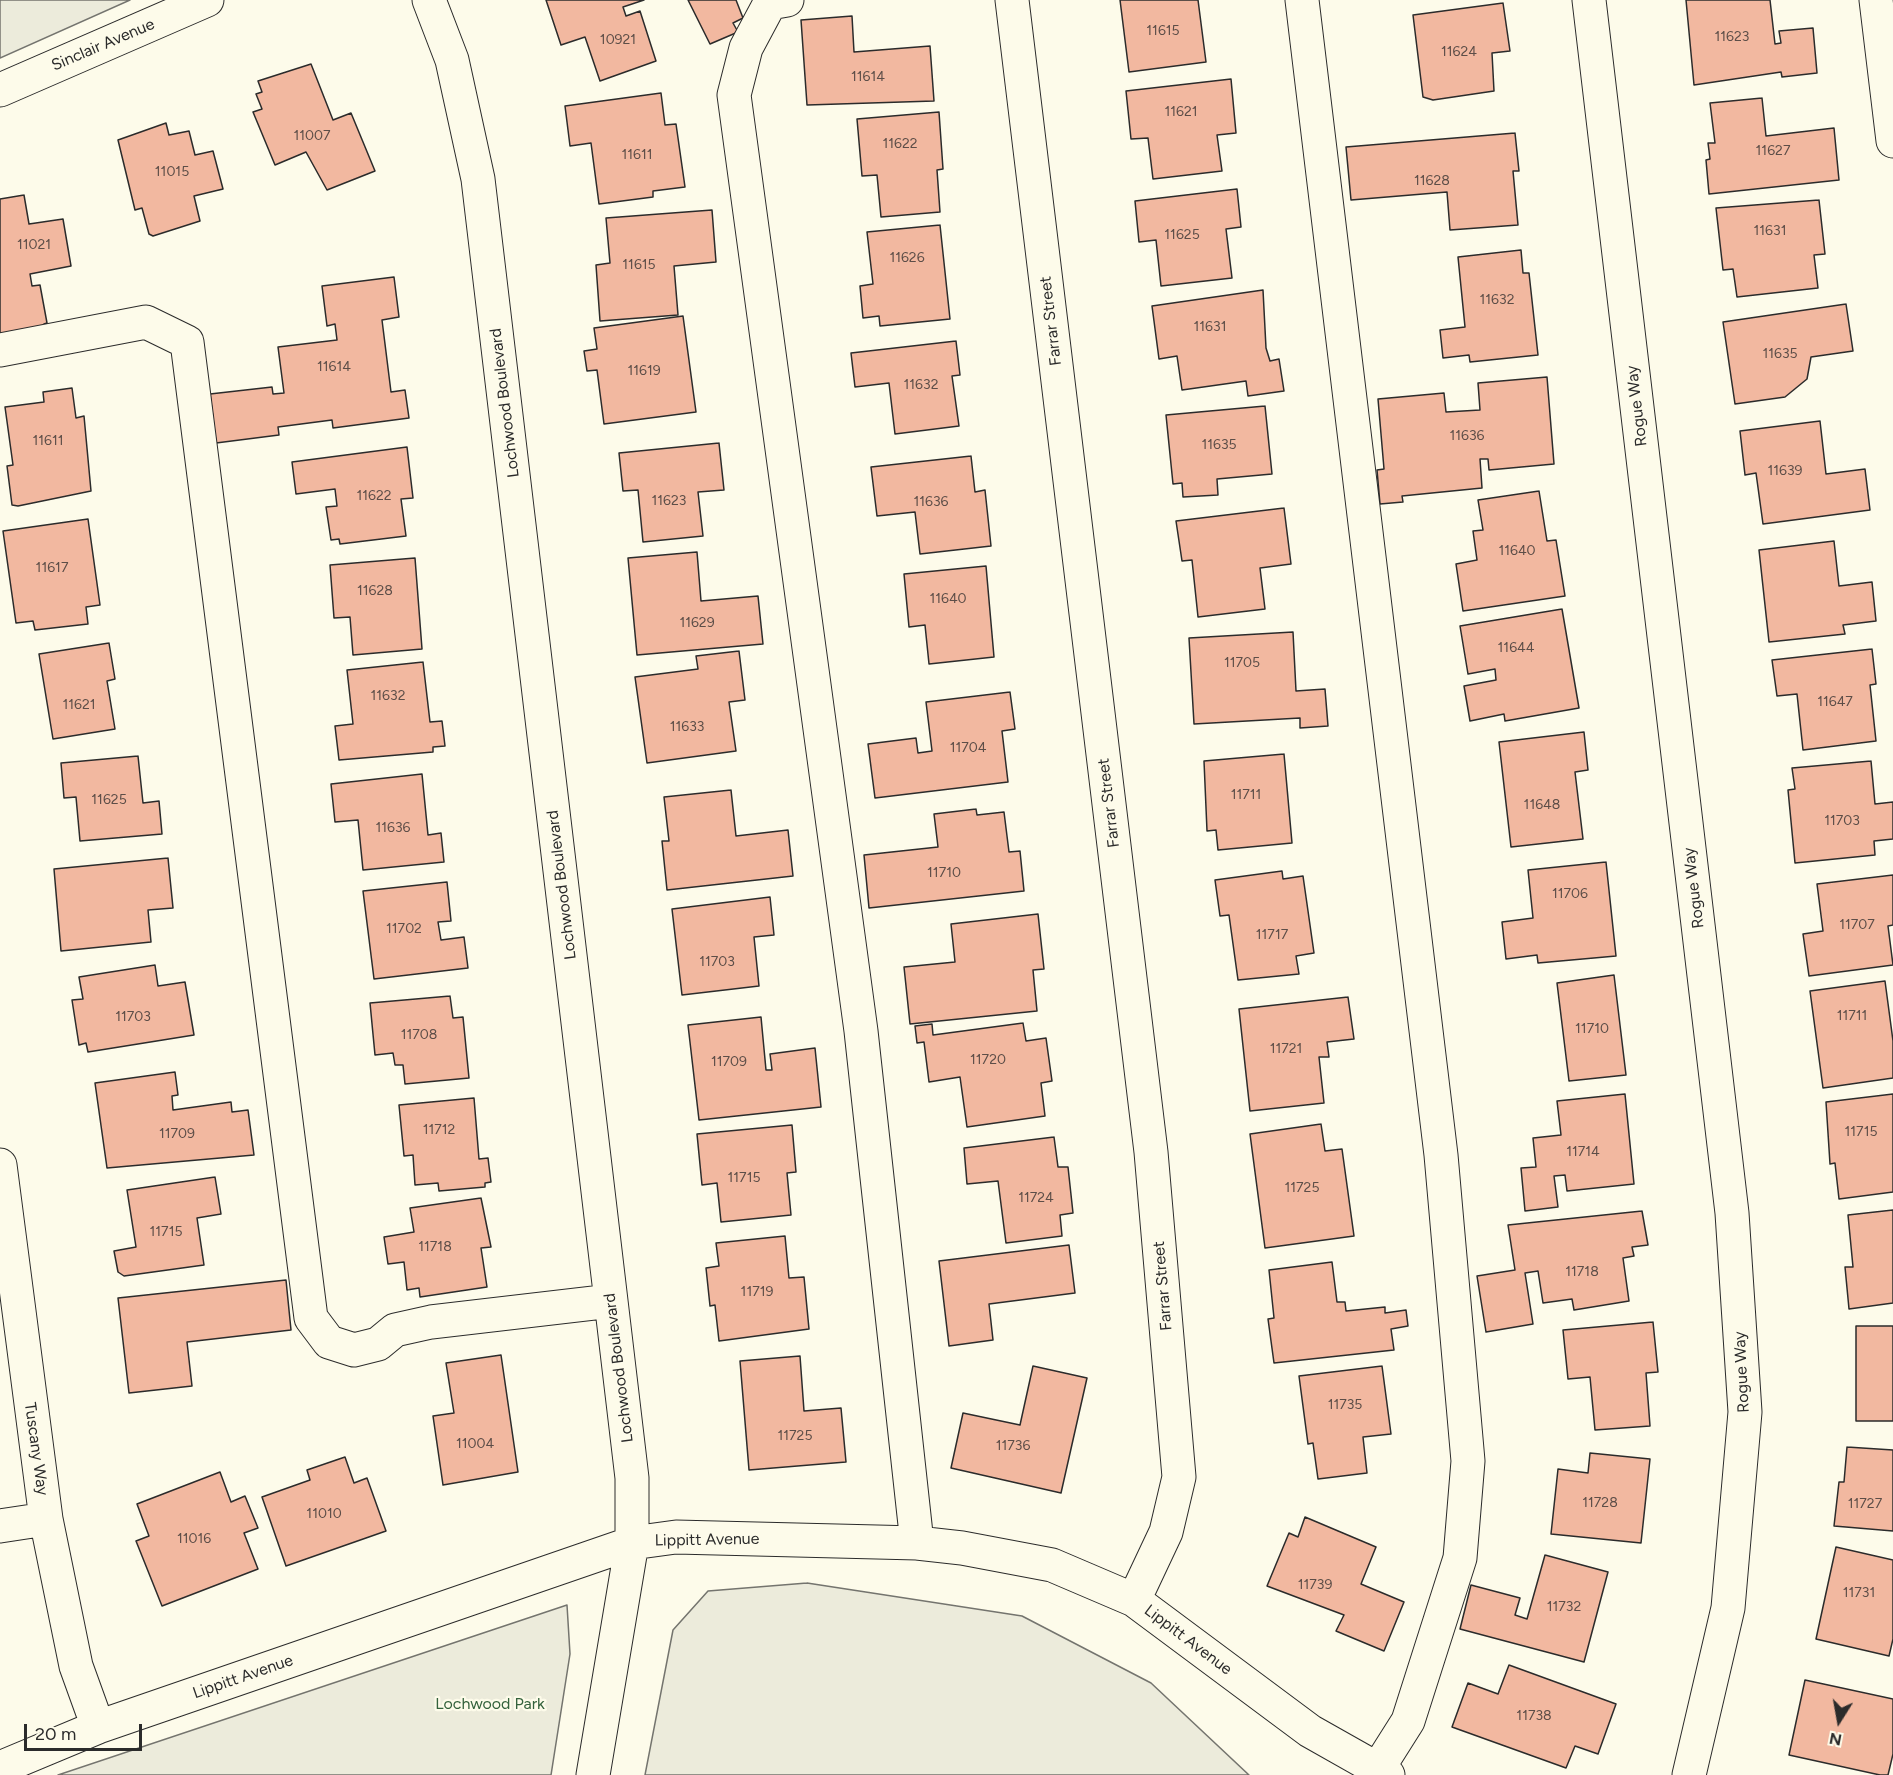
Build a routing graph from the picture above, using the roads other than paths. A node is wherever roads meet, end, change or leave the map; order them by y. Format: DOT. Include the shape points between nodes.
graph roads {
  1 [pos="207,0"];
  2 [pos="429,0"];
  3 [pos="787,0"];
  4 [pos="1012,0"];
  5 [pos="1302,0"];
  6 [pos="1589,0"];
  7 [pos="1876,0"];
  8 [pos="0,90"];
  9 [pos="1893,141"];
  10 [pos="0,350"];
  11 [pos="0,1165"];
  12 [pos="611,1301"];
  13 [pos="46,1519"];
  14 [pos="0,1526"];
  15 [pos="632,1543"];
  16 [pos="917,1543"];
  17 [pos="1134,1600"];
  18 [pos="98,1727"];
  19 [pos="0,1768"];
  20 [pos="1383,1773"];
  21 [pos="593,1775"];
  22 [pos="1689,1775"];
  1 -- 8 [label="street, Sinclair Avenue"];
  2 -- 12 [label="street, Lochwood Boulevard" via="452,60 478,179"];
  3 -- 16 [label="street" via="770,3 746,48 734,95 861,1031"];
  4 -- 17 [label="street, Farrar Street" via="1152,1152 1179,1477 1166,1532"];
  5 -- 20 [label="street" via="1442,1155 1468,1461 1460,1558 1408,1721"];
  6 -- 22 [label="street, Rogue Way" via="1732,1213 1745,1412 1728,1608"];
  7 -- 9 [label="street"];
  10 -- 12 [label="street" via="146,322 187,342 311,1318 329,1342 354,1350 378,1344 395,1330 431,1322"];
  11 -- 13 [label="street, Tuscany Way"];
  12 -- 15 [label="street, Lochwood Boulevard" via="632,1478"];
  13 -- 14 [label="street"];
  13 -- 18 [label="street, Tuscany Way" via="75,1666"];
  15 -- 16 [label="street, Lippitt Avenue" via="676,1537"];
  15 -- 18 [label="street, Lippitt Avenue"];
  15 -- 21 [label="street, Lochwood Boulevard"];
  16 -- 17 [label="street, Lippitt Avenue" via="1052,1564"];
  17 -- 20 [label="street, Lippitt Avenue" via="1310,1731"];
  18 -- 19 [label="street, Lippitt Avenue"];
}
